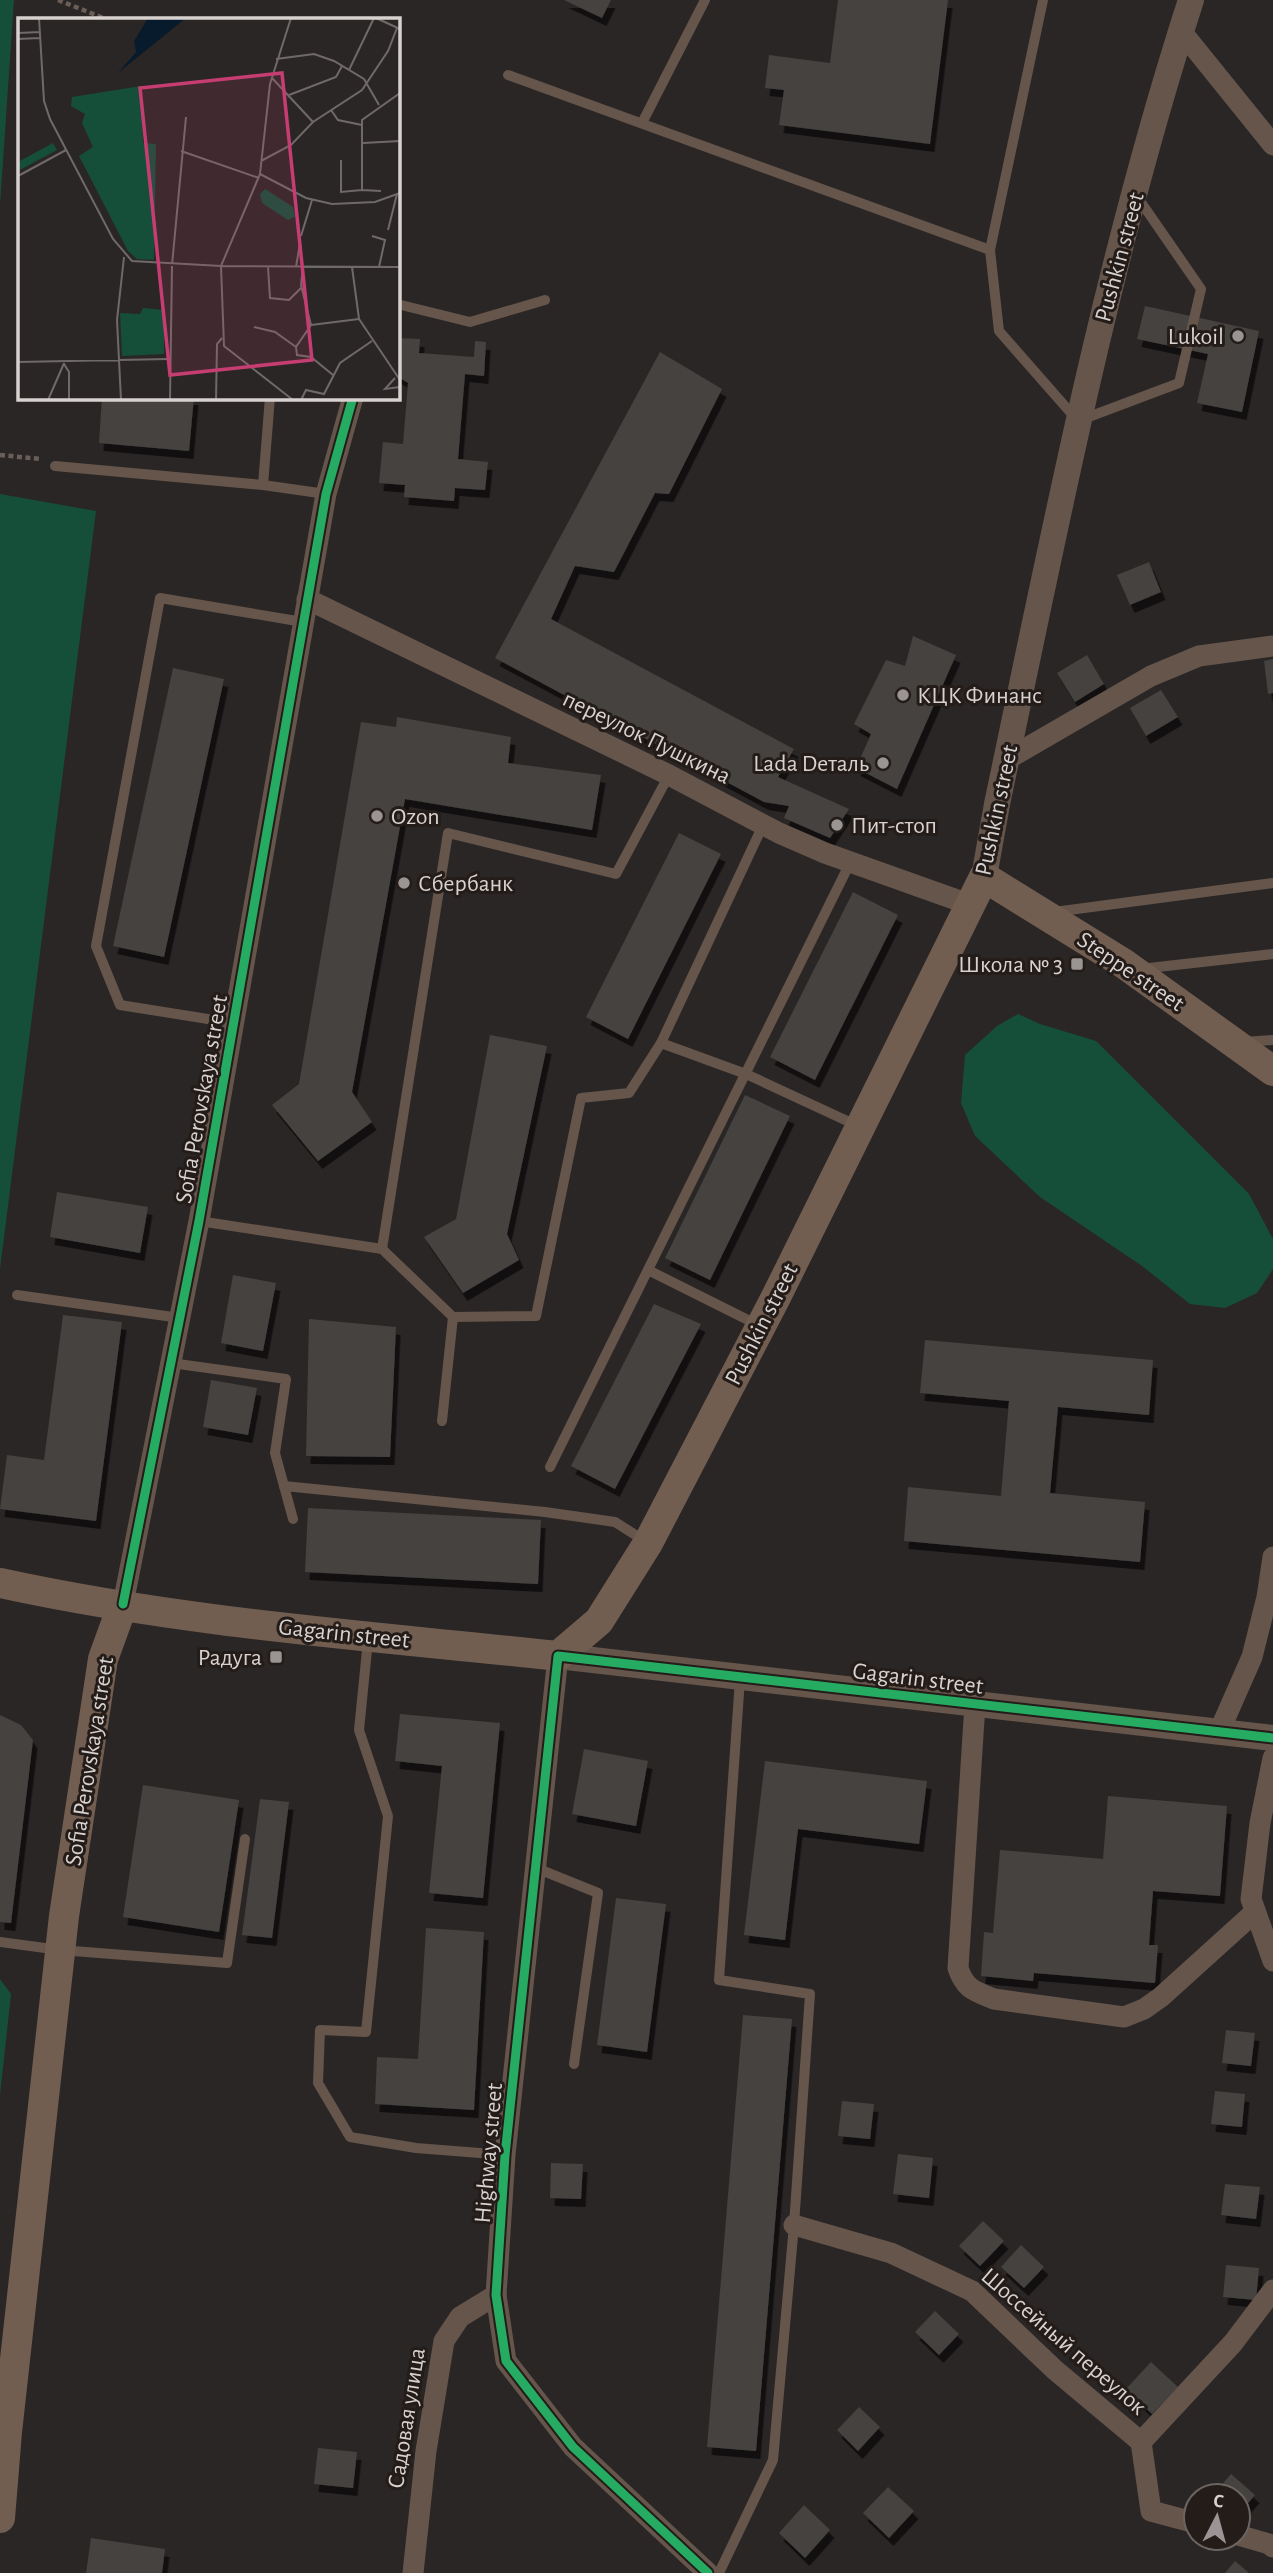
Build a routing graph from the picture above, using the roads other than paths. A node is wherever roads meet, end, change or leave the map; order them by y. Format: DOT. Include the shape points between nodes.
graph roads {
  1 [pos="705,0"];
  2 [pos="1043,0"];
  3 [pos="1191,0"];
  4 [pos="1181,31"];
  5 [pos="508,75"];
  6 [pos="642,123"];
  7 [pos="1273,145"];
  8 [pos="1135,194"];
  9 [pos="989,250"];
  10 [pos="545,300"];
  11 [pos="399,304"];
  12 [pos="270,399"];
  13 [pos="352,399"];
  14 [pos="1078,421"];
  15 [pos="51,463"];
  16 [pos="263,485"];
  17 [pos="326,494"];
  18 [pos="307,599"];
  19 [pos="303,622"];
  20 [pos="1273,646"];
  21 [pos="1006,760"];
  22 [pos="668,775"];
  23 [pos="763,825"];
  24 [pos="850,863"];
  25 [pos="984,877"];
  26 [pos="1273,883"];
  27 [pos="971,905"];
  28 [pos="1043,913"];
  29 [pos="1273,954"];
  30 [pos="1132,970"];
  31 [pos="233,1023"];
  32 [pos="1273,1040"];
  33 [pos="661,1043"];
  34 [pos="1234,1043"];
  35 [pos="1273,1071"];
  36 [pos="746,1074"];
  37 [pos="860,1127"];
  38 [pos="199,1221"];
  39 [pos="382,1250"];
  40 [pos="648,1270"];
  41 [pos="17,1296"];
  42 [pos="453,1317"];
  43 [pos="180,1318"];
  44 [pos="760,1326"];
  45 [pos="171,1363"];
  46 [pos="442,1421"];
  47 [pos="550,1467"];
  48 [pos="284,1486"];
  49 [pos="293,1519"];
  50 [pos="648,1543"];
  51 [pos="1273,1557"];
  52 [pos="0,1583"];
  53 [pos="123,1604"];
  54 [pos="368,1635"];
  55 [pos="558,1656"];
  56 [pos="740,1677"];
  57 [pos="975,1704"];
  58 [pos="1219,1732"];
  59 [pos="1273,1738"];
  60 [pos="1273,1758"];
  61 [pos="245,1839"];
  62 [pos="536,1868"];
  63 [pos="1255,1912"];
  64 [pos="0,1942"];
  65 [pos="60,1950"];
  66 [pos="1273,1961"];
  67 [pos="574,2064"];
  68 [pos="505,2155"];
  69 [pos="794,2225"];
  70 [pos="1273,2290"];
  71 [pos="496,2295"];
  72 [pos="4,2432"];
  73 [pos="1141,2442"];
  74 [pos="0,2518"];
  75 [pos="1182,2520"];
  76 [pos="1252,2539"];
  77 [pos="1273,2547"];
  78 [pos="413,2573"];
  79 [pos="708,2573"];
  80 [pos="719,2573"];
  1 -- 6 [label="lane"];
  2 -- 9 [label="lane"];
  3 -- 4 [label="street, Pushkin street"];
  4 -- 7 [label="street"];
  4 -- 8 [label="street, Pushkin street"];
  5 -- 6 [label="lane"];
  6 -- 9 [label="lane"];
  8 -- 14 [label="street, Pushkin street"];
  8 -- 14 [label="lane" via="1201,289 1179,383"];
  9 -- 14 [label="lane" via="999,331"];
  10 -- 11 [label="lane" via="470,322"];
  12 -- 16 [label="lane"];
  13 -- 17 [label="street, Sofia Perovskaya street"];
  14 -- 21 [label="street, Pushkin street"];
  15 -- 16 [label="lane"];
  16 -- 17 [label="lane"];
  17 -- 18 [label="street, Sofia Perovskaya street"];
  18 -- 19 [label="street, Sofia Perovskaya street"];
  18 -- 22 [label="street, переулок Пушкина"];
  19 -- 31 [label="street, Sofia Perovskaya street"];
  19 -- 31 [label="lane" via="160,598 96,946 120,1005"];
  20 -- 21 [label="street" via="1199,656 1163,671"];
  21 -- 25 [label="street, Pushkin street"];
  22 -- 23 [label="street, переулок Пушкина"];
  22 -- 39 [label="lane" via="616,874 449,833"];
  23 -- 24 [label="street, переулок Пушкина"];
  23 -- 33 [label="lane"];
  24 -- 27 [label="street, переулок Пушкина"];
  24 -- 36 [label="lane"];
  25 -- 27 [label="main road, Pushkin street"];
  25 -- 28 [label="main road, Steppe street"];
  26 -- 28 [label="lane"];
  27 -- 37 [label="main road, Pushkin street"];
  28 -- 30 [label="main road, Steppe street"];
  29 -- 30 [label="lane"];
  30 -- 34 [label="main road, Steppe street"];
  31 -- 38 [label="street, Sofia Perovskaya street"];
  32 -- 34 [label="lane"];
  33 -- 36 [label="lane"];
  33 -- 42 [label="lane" via="629,1093 581,1098 536,1316"];
  34 -- 35 [label="main road, Steppe street"];
  36 -- 37 [label="lane"];
  36 -- 40 [label="lane"];
  37 -- 44 [label="main road, Pushkin street"];
  38 -- 39 [label="lane"];
  38 -- 43 [label="street, Sofia Perovskaya street"];
  39 -- 42 [label="lane"];
  40 -- 44 [label="lane"];
  40 -- 47 [label="lane"];
  41 -- 43 [label="lane"];
  42 -- 46 [label="lane"];
  43 -- 45 [label="street, Sofia Perovskaya street"];
  44 -- 50 [label="main road, Pushkin street"];
  45 -- 48 [label="lane" via="286,1379 275,1453"];
  45 -- 53 [label="street, Sofia Perovskaya street"];
  48 -- 49 [label="lane"];
  48 -- 50 [label="lane" via="615,1522"];
  50 -- 55 [label="main road, Pushkin street" via="598,1621"];
  51 -- 58 [label="street" via="1252,1657"];
  52 -- 53 [label="main road, Gagarin street"];
  53 -- 54 [label="main road, Gagarin street"];
  53 -- 65 [label="main road, Sofia Perovskaya street" via="103,1659"];
  54 -- 55 [label="main road, Gagarin street"];
  54 -- 68 [label="lane" via="359,1730 388,1816 366,2032 320,2030 318,2082 350,2137"];
  55 -- 56 [label="street, Gagarin street"];
  55 -- 62 [label="street, Highway street"];
  56 -- 57 [label="street, Gagarin street"];
  56 -- 69 [label="lane" via="719,1980 810,1994"];
  57 -- 58 [label="street, Gagarin street"];
  57 -- 63 [label="street" via="958,1968 963,1983 975,1992 994,2000 1124,2017 1161,1997"];
  58 -- 59 [label="street, Gagarin street"];
  60 -- 63 [label="street" via="1251,1899"];
  61 -- 65 [label="lane" via="227,1963"];
  62 -- 67 [label="lane" via="598,1893"];
  62 -- 68 [label="street, Highway street"];
  63 -- 66 [label="street"];
  64 -- 65 [label="lane"];
  65 -- 72 [label="main road, Sofia Perovskaya street"];
  68 -- 71 [label="street, Highway street"];
  69 -- 73 [label="street, Шоссейный переулок" via="891,2253 972,2291 1055,2371"];
  69 -- 80 [label="lane" via="773,2460"];
  70 -- 73 [label="street" via="1233,2343"];
  71 -- 78 [label="street, Садовая улица" via="460,2317 444,2341"];
  71 -- 79 [label="street, Highway street" via="506,2361 573,2446"];
  72 -- 74 [label="main road, Sofia Perovskaya street"];
  73 -- 75 [label="street" via="1151,2511"];
  76 -- 77 [label="street"];
}
